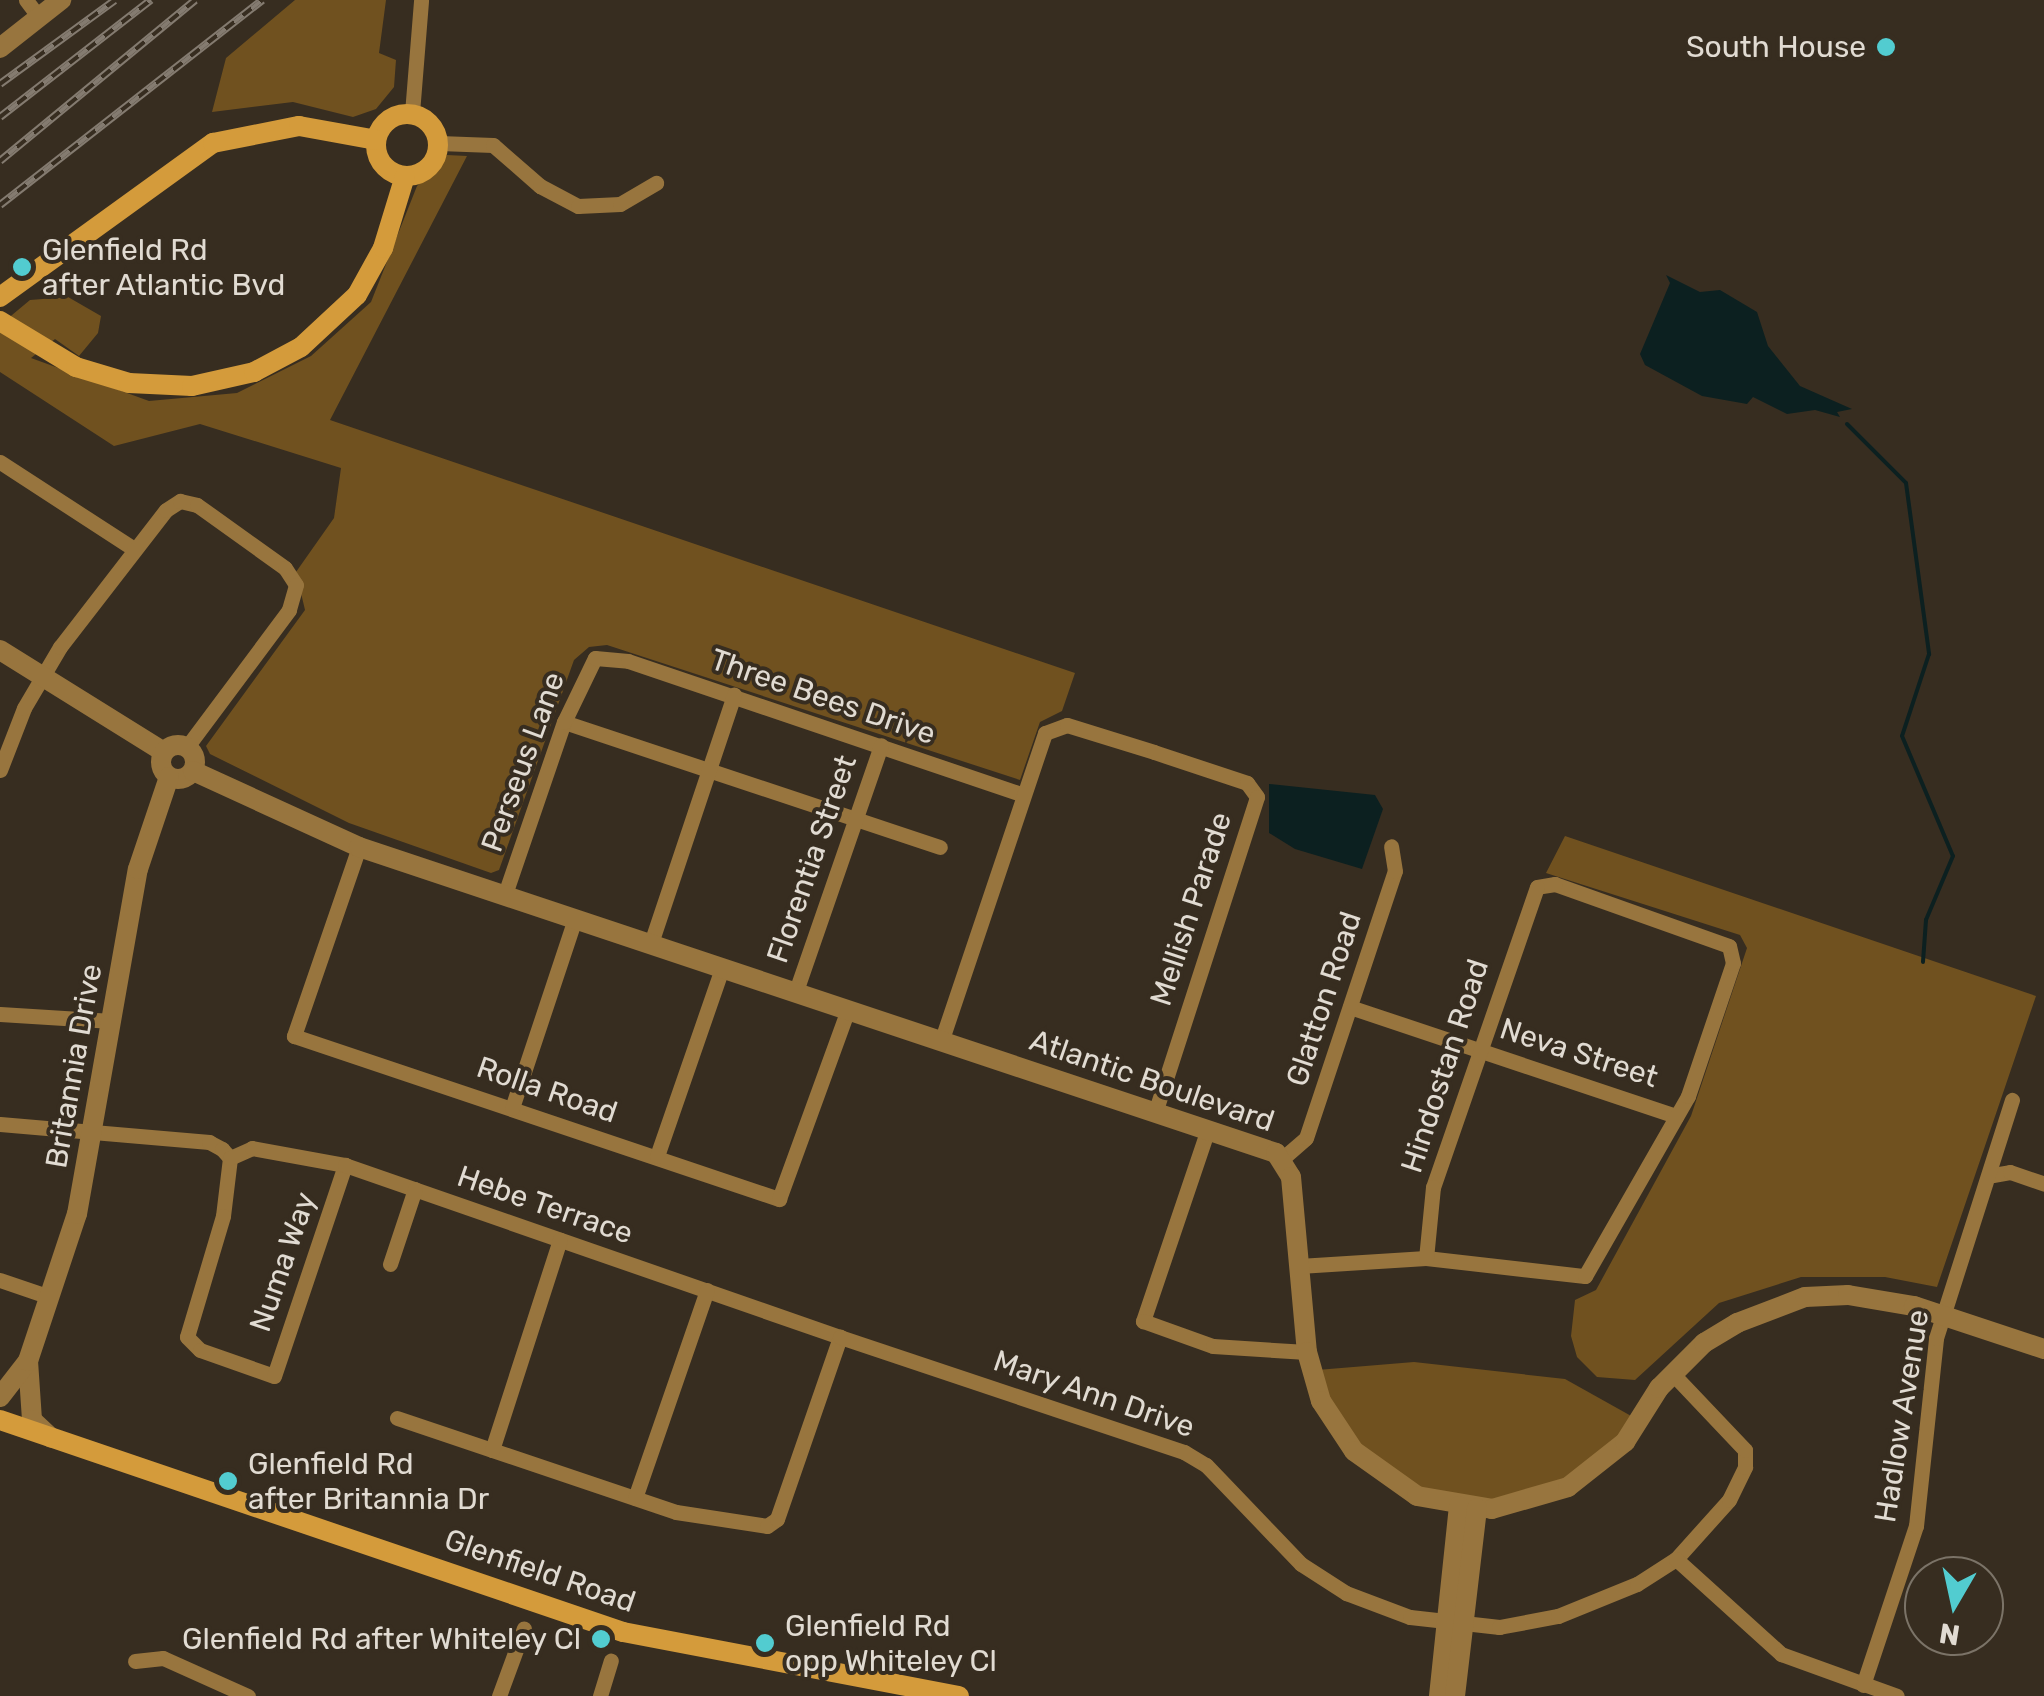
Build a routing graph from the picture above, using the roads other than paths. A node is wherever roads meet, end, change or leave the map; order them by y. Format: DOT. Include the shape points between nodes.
graph roads {
  1 [pos="26,0"];
  2 [pos="61,0"];
  3 [pos="421,0"];
  4 [pos="39,18"];
  5 [pos="0,48"];
  6 [pos="412,114"];
  7 [pos="376,140"];
  8 [pos="438,142"];
  9 [pos="406,176"];
  10 [pos="656,183"];
  11 [pos="0,297"];
  12 [pos="0,321"];
  13 [pos="0,462"];
  14 [pos="134,548"];
  15 [pos="0,650"];
  16 [pos="604,658"];
  17 [pos="41,678"];
  18 [pos="734,695"];
  19 [pos="564,722"];
  20 [pos="881,745"];
  21 [pos="186,747"];
  22 [pos="164,752"];
  23 [pos="0,770"];
  24 [pos="708,770"];
  25 [pos="193,772"];
  26 [pos="169,777"];
  27 [pos="1022,794"];
  28 [pos="854,819"];
  29 [pos="1391,846"];
  30 [pos="359,847"];
  31 [pos="940,847"];
  32 [pos="504,897"];
  33 [pos="576,919"];
  34 [pos="650,944"];
  35 [pos="722,968"];
  36 [pos="796,992"];
  37 [pos="1350,1006"];
  38 [pos="848,1009"];
  39 [pos="0,1014"];
  40 [pos="112,1021"];
  41 [pos="940,1042"];
  42 [pos="1479,1049"];
  43 [pos="2012,1100"];
  44 [pos="512,1108"];
  45 [pos="1155,1112"];
  46 [pos="1676,1116"];
  47 [pos="0,1124"];
  48 [pos="1208,1129"];
  49 [pos="94,1132"];
  50 [pos="657,1156"];
  51 [pos="230,1158"];
  52 [pos="1283,1158"];
  53 [pos="345,1165"];
  54 [pos="1992,1175"];
  55 [pos="2044,1184"];
  56 [pos="415,1189"];
  57 [pos="560,1240"];
  58 [pos="1426,1258"];
  59 [pos="390,1264"];
  60 [pos="1300,1266"];
  61 [pos="0,1280"];
  62 [pos="706,1290"];
  63 [pos="50,1297"];
  64 [pos="1943,1316"];
  65 [pos="840,1337"];
  66 [pos="2044,1349"];
  67 [pos="1307,1352"];
  68 [pos="28,1362"];
  69 [pos="1672,1373"];
  70 [pos="0,1397"];
  71 [pos="397,1418"];
  72 [pos="0,1420"];
  73 [pos="50,1438"];
  74 [pos="492,1450"];
  75 [pos="635,1498"];
  76 [pos="1468,1507"];
  77 [pos="1676,1559"];
  78 [pos="1455,1625"];
  79 [pos="524,1628"];
  80 [pos="135,1661"];
  81 [pos="611,1661"];
  82 [pos="1863,1685"];
  83 [pos="248,1696"];
  84 [pos="499,1696"];
  85 [pos="600,1696"];
  86 [pos="958,1696"];
  87 [pos="1438,1696"];
  88 [pos="1455,1696"];
  89 [pos="1896,1696"];
  1 -- 4 [label="street"];
  2 -- 4 [label="street"];
  3 -- 6 [label="street"];
  4 -- 5 [label="street"];
  6 -- 7 [label="main road" via="388,120"];
  6 -- 8 [label="main road" via="432,126"];
  7 -- 9 [label="main road" via="382,164"];
  7 -- 11 [label="main road" via="280,126 213,143"];
  8 -- 9 [label="main road" via="431,166"];
  8 -- 10 [label="street" via="493,145 540,186 578,206 620,204"];
  9 -- 12 [label="main road" via="384,248 357,294 324,329 280,360 224,381 160,387 101,377"];
  13 -- 14 [label="street"];
  14 -- 17 [label="street"];
  14 -- 21 [label="street" via="172,504 189,502 286,568 296,585 289,610"];
  15 -- 17 [label="street"];
  16 -- 18 [label="street, Three Bees Drive"];
  16 -- 19 [label="street, Perseus Lane" via="590,661"];
  17 -- 22 [label="street"];
  17 -- 23 [label="street"];
  18 -- 20 [label="street, Three Bees Drive"];
  18 -- 24 [label="street"];
  19 -- 24 [label="street"];
  19 -- 32 [label="street, Perseus Lane"];
  20 -- 27 [label="street, Three Bees Drive"];
  20 -- 28 [label="street, Florentia Street"];
  21 -- 22 [label="street"];
  21 -- 25 [label="street" via="195,758"];
  22 -- 26 [label="street" via="161,766"];
  24 -- 28 [label="street"];
  24 -- 34 [label="street"];
  25 -- 26 [label="street" via="182,780"];
  25 -- 30 [label="street, Atlantic Boulevard"];
  26 -- 40 [label="street, Britannia Drive" via="138,869"];
  27 -- 41 [label="street, Mellish Parade"];
  27 -- 45 [label="street, Mellish Parade" via="1045,734 1067,724 1254,790"];
  28 -- 31 [label="street"];
  28 -- 36 [label="street, Florentia Street"];
  29 -- 37 [label="street, Glatton Road" via="1395,871"];
  30 -- 32 [label="street, Atlantic Boulevard"];
  30 -- 44 [label="street, Rolla Road" via="294,1036"];
  32 -- 33 [label="street, Atlantic Boulevard"];
  33 -- 34 [label="street, Atlantic Boulevard"];
  33 -- 44 [label="street"];
  34 -- 35 [label="street, Atlantic Boulevard"];
  35 -- 36 [label="street, Atlantic Boulevard"];
  35 -- 50 [label="street"];
  36 -- 38 [label="street, Atlantic Boulevard"];
  37 -- 42 [label="street, Neva Street"];
  37 -- 52 [label="street, Glatton Road" via="1306,1138"];
  38 -- 41 [label="street, Atlantic Boulevard"];
  38 -- 50 [label="street, Rolla Road" via="779,1199"];
  39 -- 40 [label="street"];
  40 -- 49 [label="street, Britannia Drive"];
  41 -- 45 [label="street, Atlantic Boulevard"];
  42 -- 46 [label="street, Neva Street"];
  42 -- 46 [label="street, Hindostan Road" via="1531,894 1555,884 1730,946 1733,963"];
  42 -- 58 [label="street, Hindostan Road" via="1433,1186"];
  43 -- 54 [label="street, Hadlow Avenue"];
  44 -- 50 [label="street, Rolla Road"];
  45 -- 48 [label="street, Atlantic Boulevard"];
  46 -- 58 [label="street" via="1586,1276"];
  47 -- 49 [label="street"];
  48 -- 52 [label="street, Atlantic Boulevard"];
  48 -- 67 [label="street" via="1143,1321 1212,1346"];
  49 -- 51 [label="street" via="210,1142"];
  49 -- 63 [label="street, Britannia Drive"];
  51 -- 53 [label="street, Hebe Terrace" via="252,1148"];
  51 -- 53 [label="street, Numa Way" via="223,1216 187,1337 200,1350 274,1376"];
  52 -- 60 [label="street, Atlantic Boulevard"];
  53 -- 56 [label="street, Hebe Terrace"];
  54 -- 55 [label="street" via="2010,1172"];
  54 -- 64 [label="street, Hadlow Avenue" via="1982,1186"];
  56 -- 57 [label="street, Hebe Terrace"];
  56 -- 59 [label="street"];
  57 -- 62 [label="street, Hebe Terrace"];
  57 -- 74 [label="street"];
  58 -- 60 [label="street"];
  60 -- 67 [label="street, Atlantic Boulevard"];
  61 -- 63 [label="street"];
  62 -- 65 [label="street, Hebe Terrace"];
  62 -- 75 [label="street"];
  63 -- 68 [label="street, Britannia Drive"];
  64 -- 66 [label="street, Atlantic Boulevard"];
  64 -- 69 [label="street, Atlantic Boulevard" via="1880,1299 1805,1298 1736,1323"];
  64 -- 82 [label="street, Hadlow Avenue" via="1916,1526"];
  65 -- 75 [label="street" via="776,1519 754,1527"];
  65 -- 78 [label="street, Mary Ann Drive" via="1184,1452 1206,1464 1316,1575 1364,1601"];
  67 -- 76 [label="street, Atlantic Boulevard" via="1329,1418 1354,1451 1401,1489"];
  68 -- 70 [label="street, Britannia Drive"];
  68 -- 73 [label="street, Britannia Drive" via="32,1420"];
  69 -- 76 [label="street, Atlantic Boulevard" via="1625,1442 1586,1476 1532,1501"];
  69 -- 77 [label="street, Mary Ann Drive" via="1736,1437 1747,1457 1729,1500"];
  71 -- 74 [label="street"];
  72 -- 73 [label="main road, Glenfield Road"];
  73 -- 86 [label="main road, Glenfield Road" via="622,1632"];
  74 -- 75 [label="street"];
  76 -- 78 [label="street"];
  77 -- 78 [label="street, Mary Ann Drive" via="1580,1610 1517,1625"];
  77 -- 82 [label="street" via="1781,1654"];
  78 -- 87 [label="street"];
  78 -- 88 [label="street"];
  79 -- 84 [label="street"];
  80 -- 83 [label="street" via="163,1658"];
  81 -- 85 [label="street"];
  82 -- 89 [label="street"];
}
